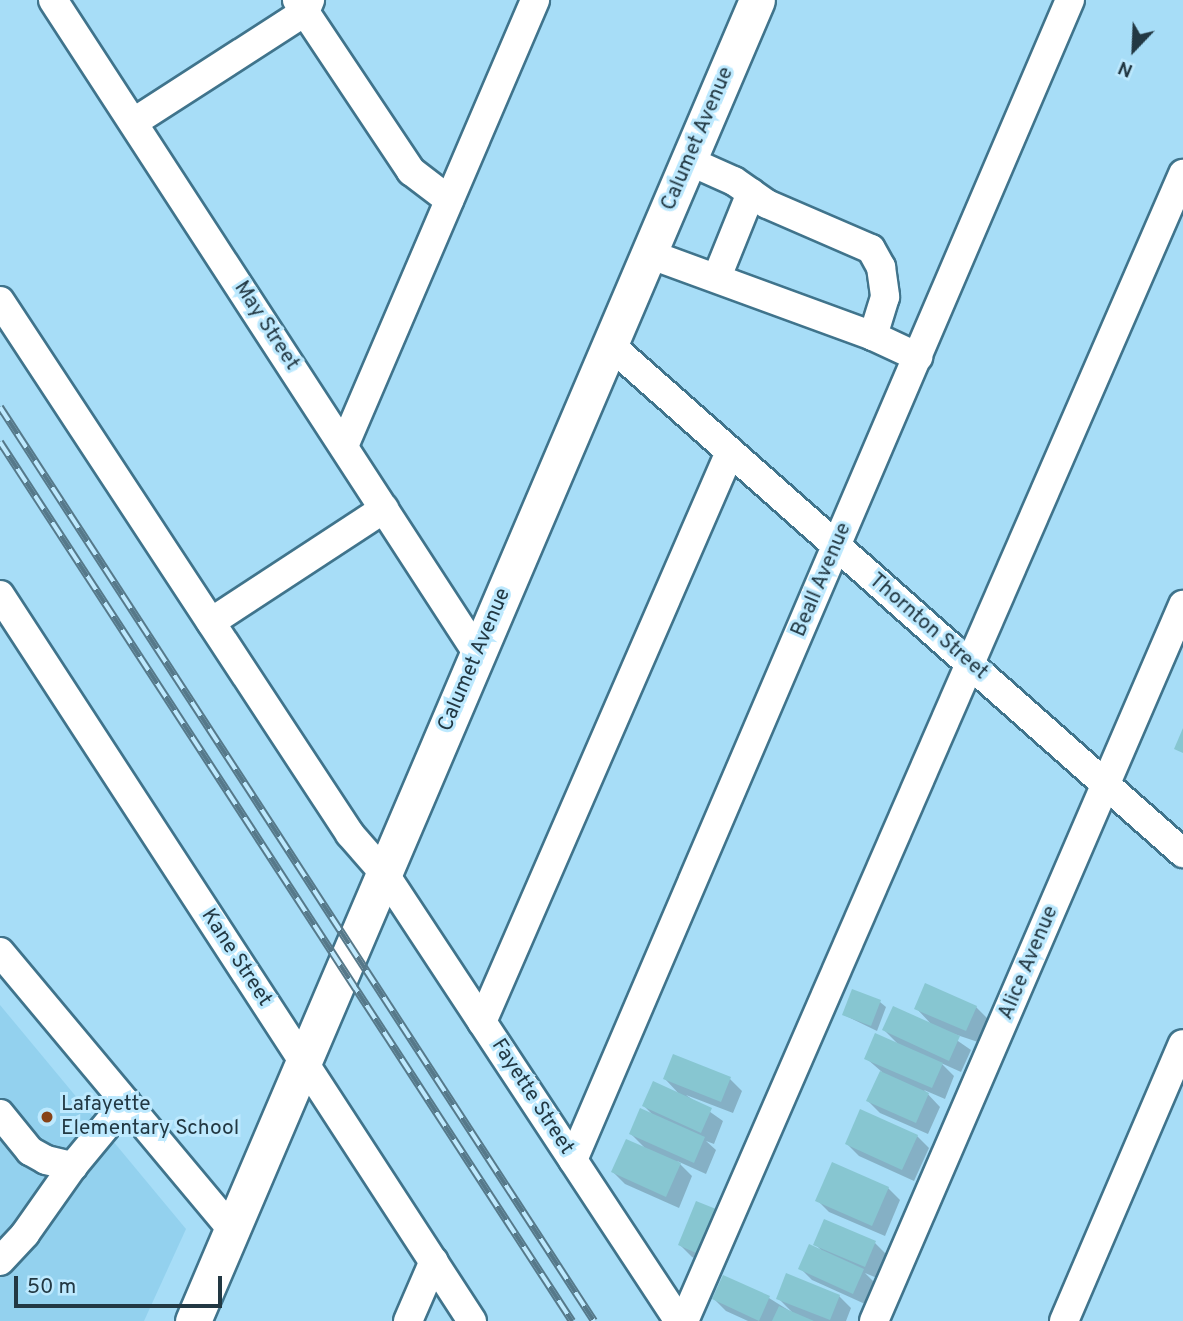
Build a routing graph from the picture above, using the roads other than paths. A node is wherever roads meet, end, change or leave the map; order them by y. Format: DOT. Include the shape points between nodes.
graph roads {
  1 [pos="53,0"];
  2 [pos="535,0"];
  3 [pos="757,0"];
  4 [pos="1070,0"];
  5 [pos="304,4"];
  6 [pos="134,122"];
  7 [pos="689,161"];
  8 [pos="1183,174"];
  9 [pos="751,193"];
  10 [pos="449,200"];
  11 [pos="649,254"];
  12 [pos="717,277"];
  13 [pos="0,301"];
  14 [pos="873,336"];
  15 [pos="610,345"];
  16 [pos="918,357"];
  17 [pos="344,446"];
  18 [pos="730,452"];
  19 [pos="384,509"];
  20 [pos="837,547"];
  21 [pos="0,595"];
  22 [pos="1183,605"];
  23 [pos="211,622"];
  24 [pos="478,654"];
  25 [pos="972,666"];
  26 [pos="1107,785"];
  27 [pos="1183,853"];
  28 [pos="384,873"];
  29 [pos="0,952"];
  30 [pos="482,1022"];
  31 [pos="1183,1044"];
  32 [pos="304,1062"];
  33 [pos="126,1102"];
  34 [pos="0,1114"];
  35 [pos="573,1160"];
  36 [pos="73,1166"];
  37 [pos="232,1228"];
  38 [pos="0,1261"];
  39 [pos="434,1261"];
  40 [pos="193,1321"];
  41 [pos="408,1321"];
  42 [pos="472,1321"];
  43 [pos="682,1321"];
  44 [pos="874,1321"];
  45 [pos="1064,1321"];
  1 -- 6 [label="street, May Street"];
  2 -- 10 [label="street"];
  3 -- 7 [label="main road, Calumet Avenue"];
  4 -- 16 [label="street, Beall Avenue"];
  5 -- 6 [label="street"];
  5 -- 10 [label="street" via="411,171"];
  6 -- 17 [label="street, May Street"];
  7 -- 9 [label="street"];
  7 -- 11 [label="main road, Calumet Avenue"];
  8 -- 25 [label="street"];
  9 -- 12 [label="street"];
  9 -- 14 [label="street" via="871,249 881,267 885,297"];
  10 -- 17 [label="street"];
  11 -- 12 [label="street"];
  11 -- 15 [label="main road, Calumet Avenue"];
  12 -- 14 [label="street"];
  13 -- 23 [label="street, Fayette Street"];
  14 -- 16 [label="street"];
  15 -- 18 [label="street, Thornton Street"];
  15 -- 24 [label="main road, Calumet Avenue"];
  16 -- 20 [label="street, Beall Avenue"];
  17 -- 19 [label="street, May Street"];
  18 -- 20 [label="street, Thornton Street"];
  18 -- 30 [label="street"];
  19 -- 23 [label="street"];
  19 -- 24 [label="street, May Street"];
  20 -- 25 [label="street, Thornton Street"];
  20 -- 35 [label="street, Beall Avenue"];
  21 -- 32 [label="street, Kane Street"];
  22 -- 26 [label="street, Alice Avenue"];
  23 -- 28 [label="street, Fayette Street" via="350,834"];
  24 -- 28 [label="main road, Calumet Avenue"];
  25 -- 26 [label="street, Thornton Street"];
  25 -- 43 [label="street"];
  26 -- 27 [label="street, Thornton Street"];
  26 -- 44 [label="street, Alice Avenue"];
  28 -- 30 [label="street, Fayette Street"];
  28 -- 32 [label="main road, Calumet Avenue"];
  29 -- 33 [label="street"];
  30 -- 35 [label="street, Fayette Street"];
  31 -- 45 [label="street"];
  32 -- 37 [label="main road, Calumet Avenue"];
  32 -- 39 [label="street, Kane Street"];
  33 -- 36 [label="street"];
  33 -- 37 [label="street"];
  34 -- 36 [label="street" via="30,1151"];
  35 -- 43 [label="street, Fayette Street"];
  36 -- 38 [label="street"];
  37 -- 40 [label="main road, Calumet Avenue"];
  39 -- 41 [label="street"];
  39 -- 42 [label="street, Kane Street"];
}
